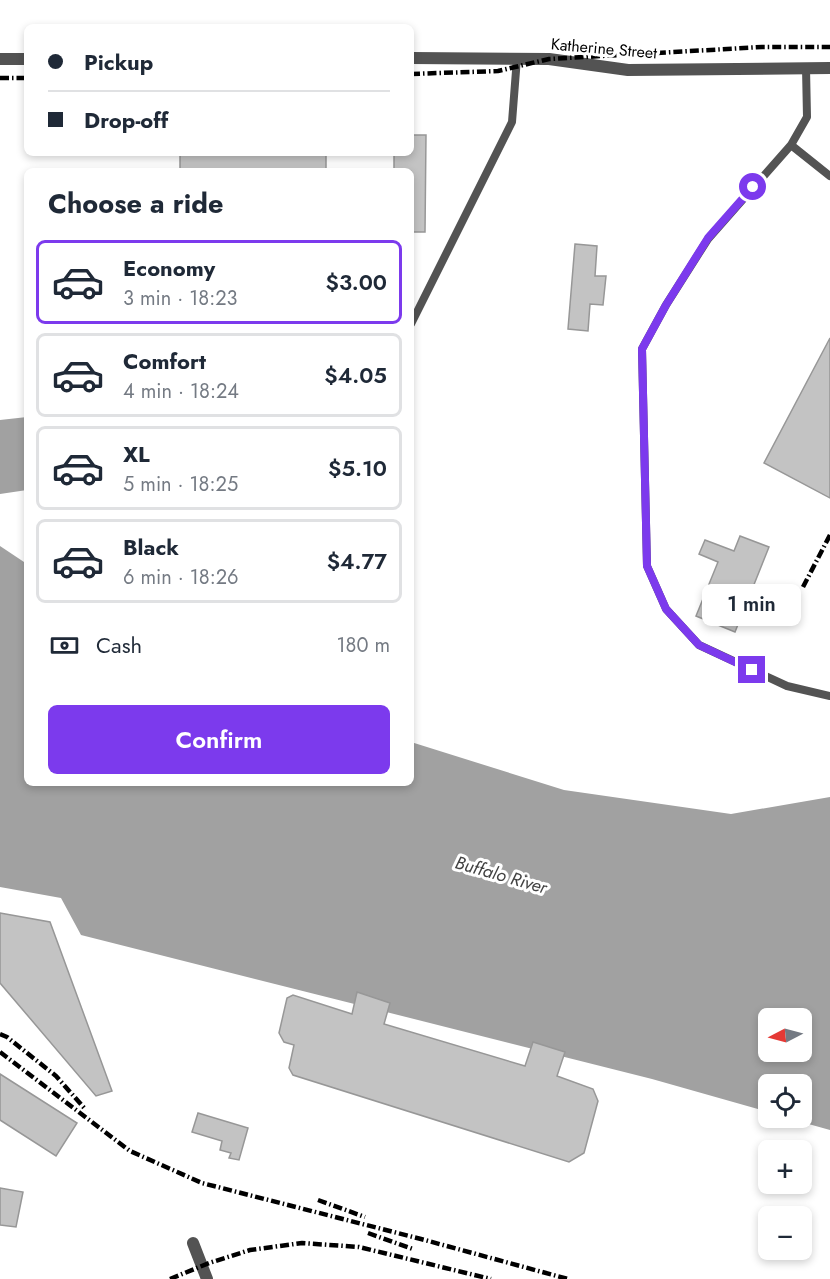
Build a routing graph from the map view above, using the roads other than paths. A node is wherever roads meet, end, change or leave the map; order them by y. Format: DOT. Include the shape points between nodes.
graph roads {
  1 [pos="414,58"];
  2 [pos="517,58"];
  3 [pos="0,59"];
  4 [pos="24,59"];
  5 [pos="806,68"];
  6 [pos="830,68"];
  7 [pos="791,145"];
  8 [pos="830,176"];
  9 [pos="414,318"];
  10 [pos="830,696"];
  11 [pos="193,1243"];
  12 [pos="207,1279"];
  1 -- 2 [label="street, Katherine Street"];
  2 -- 5 [label="street, Katherine Street" via="628,70"];
  2 -- 9 [label="lane" via="512,122"];
  3 -- 4 [label="street"];
  5 -- 6 [label="street, Katherine Street"];
  5 -- 7 [label="lane" via="807,117"];
  7 -- 8 [label="lane"];
  7 -- 10 [label="lane" via="708,238 642,349 647,566 666,609 699,645 787,686"];
  11 -- 12 [label="street"];
}
